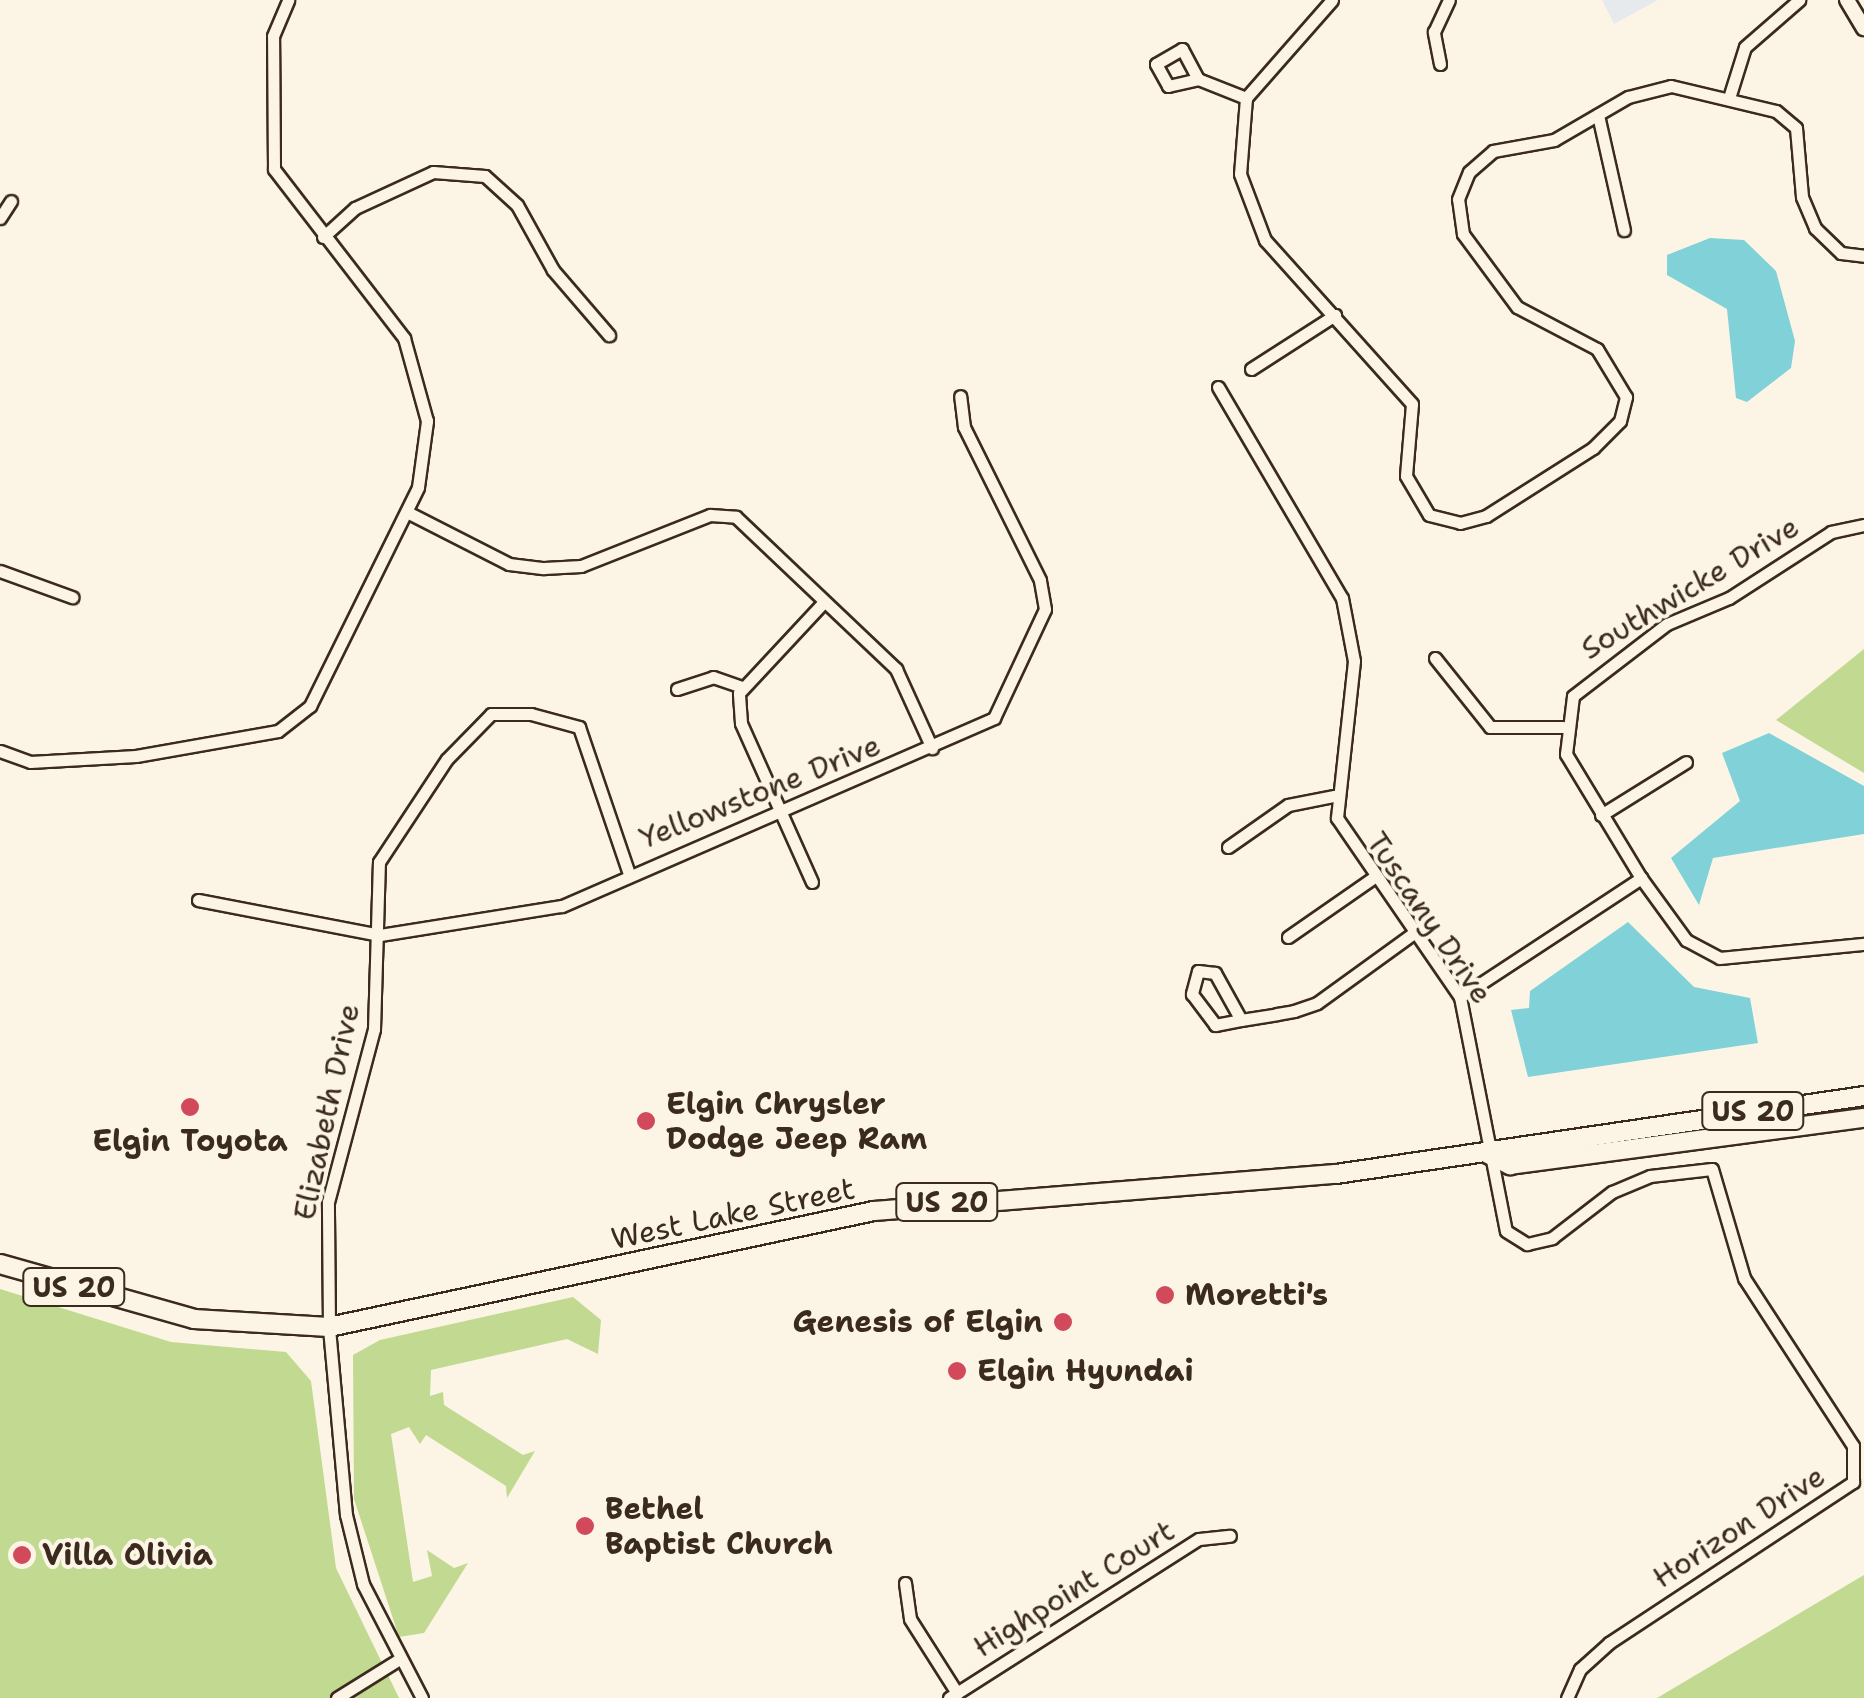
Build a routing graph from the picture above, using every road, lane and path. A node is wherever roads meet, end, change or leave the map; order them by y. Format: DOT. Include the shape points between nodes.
graph roads {
  1 [pos="288,0"];
  2 [pos="1332,0"];
  3 [pos="1449,0"];
  4 [pos="1799,0"];
  5 [pos="1847,0"];
  6 [pos="1864,28"];
  7 [pos="1440,64"];
  8 [pos="1198,79"];
  9 [pos="1246,98"];
  10 [pos="1729,98"];
  11 [pos="1598,114"];
  12 [pos="11,202"];
  13 [pos="0,218"];
  14 [pos="1624,230"];
  15 [pos="322,237"];
  16 [pos="1864,256"];
  17 [pos="1335,316"];
  18 [pos="609,335"];
  19 [pos="1251,369"];
  20 [pos="1218,386"];
  21 [pos="960,396"];
  22 [pos="407,512"];
  23 [pos="1864,525"];
  24 [pos="0,570"];
  25 [pos="72,597"];
  26 [pos="824,602"];
  27 [pos="1434,658"];
  28 [pos="742,687"];
  29 [pos="676,689"];
  30 [pos="1564,727"];
  31 [pos="932,748"];
  32 [pos="0,751"];
  33 [pos="1686,762"];
  34 [pos="1334,796"];
  35 [pos="781,812"];
  36 [pos="1601,815"];
  37 [pos="1228,847"];
  38 [pos="628,874"];
  39 [pos="1373,878"];
  40 [pos="1641,878"];
  41 [pos="812,882"];
  42 [pos="198,900"];
  43 [pos="380,935"];
  44 [pos="1411,935"];
  45 [pos="1288,938"];
  46 [pos="1864,944"];
  47 [pos="1460,997"];
  48 [pos="1241,1020"];
  49 [pos="1864,1096"];
  50 [pos="1864,1118"];
  51 [pos="1488,1154"];
  52 [pos="0,1264"];
  53 [pos="329,1328"];
  54 [pos="1230,1536"];
  55 [pos="905,1582"];
  56 [pos="398,1660"];
  57 [pos="953,1695"];
  58 [pos="1568,1696"];
  59 [pos="337,1698"];
  60 [pos="422,1698"];
  1 -- 15 [label="street" via="272,36 274,169"];
  2 -- 9 [label="street"];
  3 -- 7 [label="street" via="1434,32"];
  4 -- 10 [label="street" via="1745,47"];
  5 -- 6 [label="main road"];
  8 -- 9 [label="street"];
  9 -- 17 [label="street" via="1240,174 1250,212"];
  10 -- 11 [label="street" via="1671,86"];
  10 -- 16 [label="street" via="1776,111 1796,128 1806,211 1826,243"];
  11 -- 14 [label="street"];
  11 -- 17 [label="street" via="1554,140 1493,151 1469,172 1458,200 1464,234 1518,307 1618,371 1620,421 1486,516 1460,523 1429,515 1406,476 1416,420 1388,373"];
  12 -- 13 [label="street"];
  15 -- 18 [label="street" via="368,200 433,172 485,176 517,204 553,270"];
  15 -- 22 [label="street" via="381,301 416,363 426,439"];
  17 -- 19 [label="street"];
  20 -- 34 [label="street, Tuscany Drive" via="1349,621 1354,661"];
  21 -- 31 [label="street, Yellowstone Drive" via="964,427 1040,580 1045,610 994,718"];
  22 -- 26 [label="street" via="509,564 544,568 581,566 710,515 736,517 761,532"];
  22 -- 32 [label="street" via="310,706 278,732 136,756 30,762"];
  23 -- 30 [label="street, Southwicke Drive" via="1831,532 1595,671"];
  24 -- 25 [label="street"];
  26 -- 28 [label="street"];
  26 -- 31 [label="street" via="896,670"];
  27 -- 30 [label="street" via="1490,727"];
  28 -- 29 [label="street" via="713,676"];
  28 -- 35 [label="street" via="741,723"];
  30 -- 36 [label="street" via="1572,770"];
  31 -- 35 [label="street, Yellowstone Drive"];
  33 -- 36 [label="street"];
  34 -- 37 [label="street" via="1288,805"];
  34 -- 39 [label="street, Tuscany Drive" via="1346,837"];
  35 -- 38 [label="street, Yellowstone Drive"];
  35 -- 41 [label="street"];
  36 -- 40 [label="street"];
  38 -- 43 [label="street, Yellowstone Drive" via="562,906"];
  38 -- 43 [label="street, Elizabeth Drive" via="579,727 490,714 447,759 379,862"];
  39 -- 44 [label="street, Tuscany Drive"];
  39 -- 45 [label="street"];
  40 -- 46 [label="street" via="1686,940 1720,958"];
  40 -- 47 [label="street"];
  42 -- 43 [label="street, Yellowstone Drive"];
  43 -- 53 [label="street, Elizabeth Drive" via="374,1029 328,1202"];
  44 -- 47 [label="street, Tuscany Drive"];
  44 -- 48 [label="street" via="1317,1003"];
  47 -- 51 [label="street, Tuscany Drive" via="1474,1032"];
  48 -- 48 [label="street" via="1215,1025 1203,1014 1189,984 1198,971 1215,974"];
  49 -- 51 [label="highway, West Lake Street / US 20" via="1508,1144"];
  50 -- 51 [label="highway, West Lake Street / US 20" via="1510,1165"];
  51 -- 53 [label="highway, West Lake Street / US 20" via="874,1211"];
  51 -- 58 [label="street, Horizon Drive" via="1497,1210 1527,1244 1650,1176 1712,1170 1744,1278 1854,1446 1853,1482 1610,1643"];
  52 -- 53 [label="highway, West Lake Street / US 20" via="209,1321"];
  53 -- 56 [label="street, Elizabeth Drive" via="346,1515"];
  54 -- 57 [label="street, Highpoint Court" via="1199,1539"];
  55 -- 57 [label="street" via="910,1619"];
  56 -- 59 [label="street"];
  56 -- 60 [label="street, Elizabeth Drive"];
}
